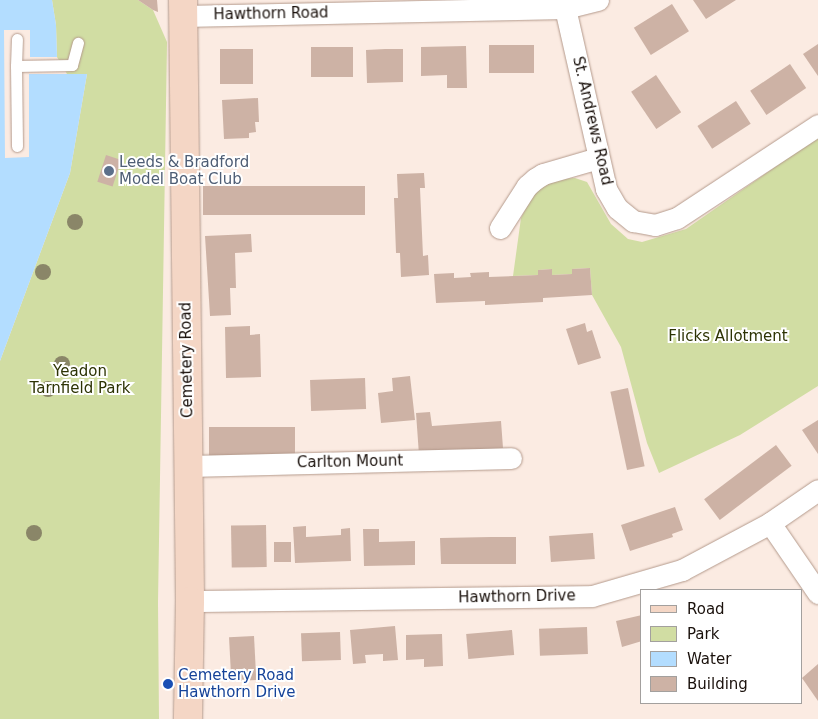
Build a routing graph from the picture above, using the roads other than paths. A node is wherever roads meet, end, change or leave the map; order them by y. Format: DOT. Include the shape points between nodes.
graph roads {
  1 [pos="598,0"];
  2 [pos="183,8"];
  3 [pos="566,8"];
  4 [pos="17,39"];
  5 [pos="78,43"];
  6 [pos="16,66"];
  7 [pos="818,125"];
  8 [pos="17,146"];
  9 [pos="598,158"];
  10 [pos="500,228"];
  11 [pos="510,458"];
  12 [pos="188,466"];
  13 [pos="818,490"];
  14 [pos="770,523"];
  15 [pos="818,593"];
  16 [pos="190,601"];
  17 [pos="188,719"];
  1 -- 3 [label="street, Hawthorn Road"];
  2 -- 3 [label="street, Hawthorn Road"];
  2 -- 12 [label="street, Cemetery Road"];
  3 -- 9 [label="street, St. Andrews Road"];
  4 -- 6 [label="lane"];
  5 -- 6 [label="lane" via="72,65"];
  6 -- 8 [label="lane"];
  7 -- 9 [label="street, St. Andrews Road" via="676,218 655,225 633,221 617,208 606,189"];
  9 -- 10 [label="street" via="535,179"];
  11 -- 12 [label="street, Carlton Mount"];
  12 -- 16 [label="street, Cemetery Road"];
  13 -- 14 [label="street, Hawthorn Drive"];
  14 -- 15 [label="street"];
  14 -- 16 [label="street, Hawthorn Drive" via="682,570 592,596"];
  16 -- 17 [label="street, Cemetery Road"];
}
